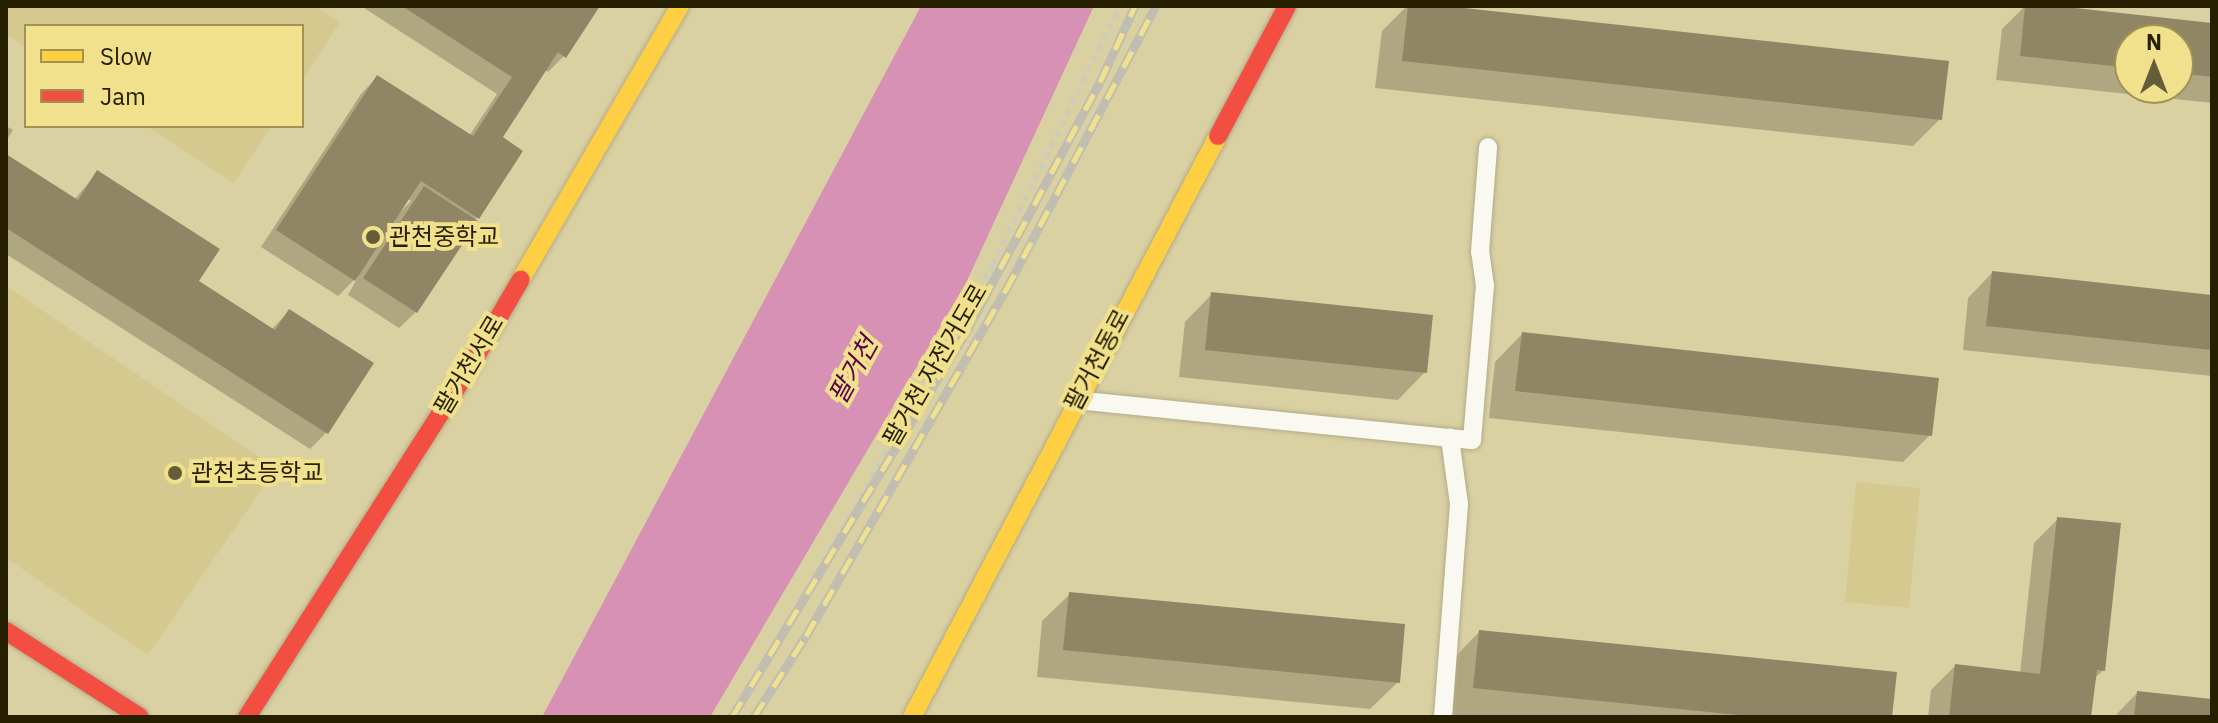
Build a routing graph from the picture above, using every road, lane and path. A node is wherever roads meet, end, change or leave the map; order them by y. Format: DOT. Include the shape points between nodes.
graph roads {
  1 [pos="680,6"];
  2 [pos="1120,6"];
  3 [pos="1287,6"];
  4 [pos="1488,147"];
  5 [pos="1076,400"];
  6 [pos="1450,438"];
  7 [pos="6,631"];
  8 [pos="140,717"];
  9 [pos="247,717"];
  10 [pos="735,717"];
  11 [pos="912,717"];
  12 [pos="1443,717"];
  1 -- 9 [label="main road, 팔거천서로" via="471,365"];
  2 -- 10 [label="path, 팔거천 자전거도로" via="992,265"];
  3 -- 5 [label="main road, 팔거천동로"];
  4 -- 6 [label="lane" via="1480,252 1485,286 1472,440"];
  5 -- 6 [label="lane"];
  5 -- 11 [label="main road, 팔거천동로"];
  6 -- 12 [label="lane" via="1459,504"];
  7 -- 8 [label="main road"];
}
